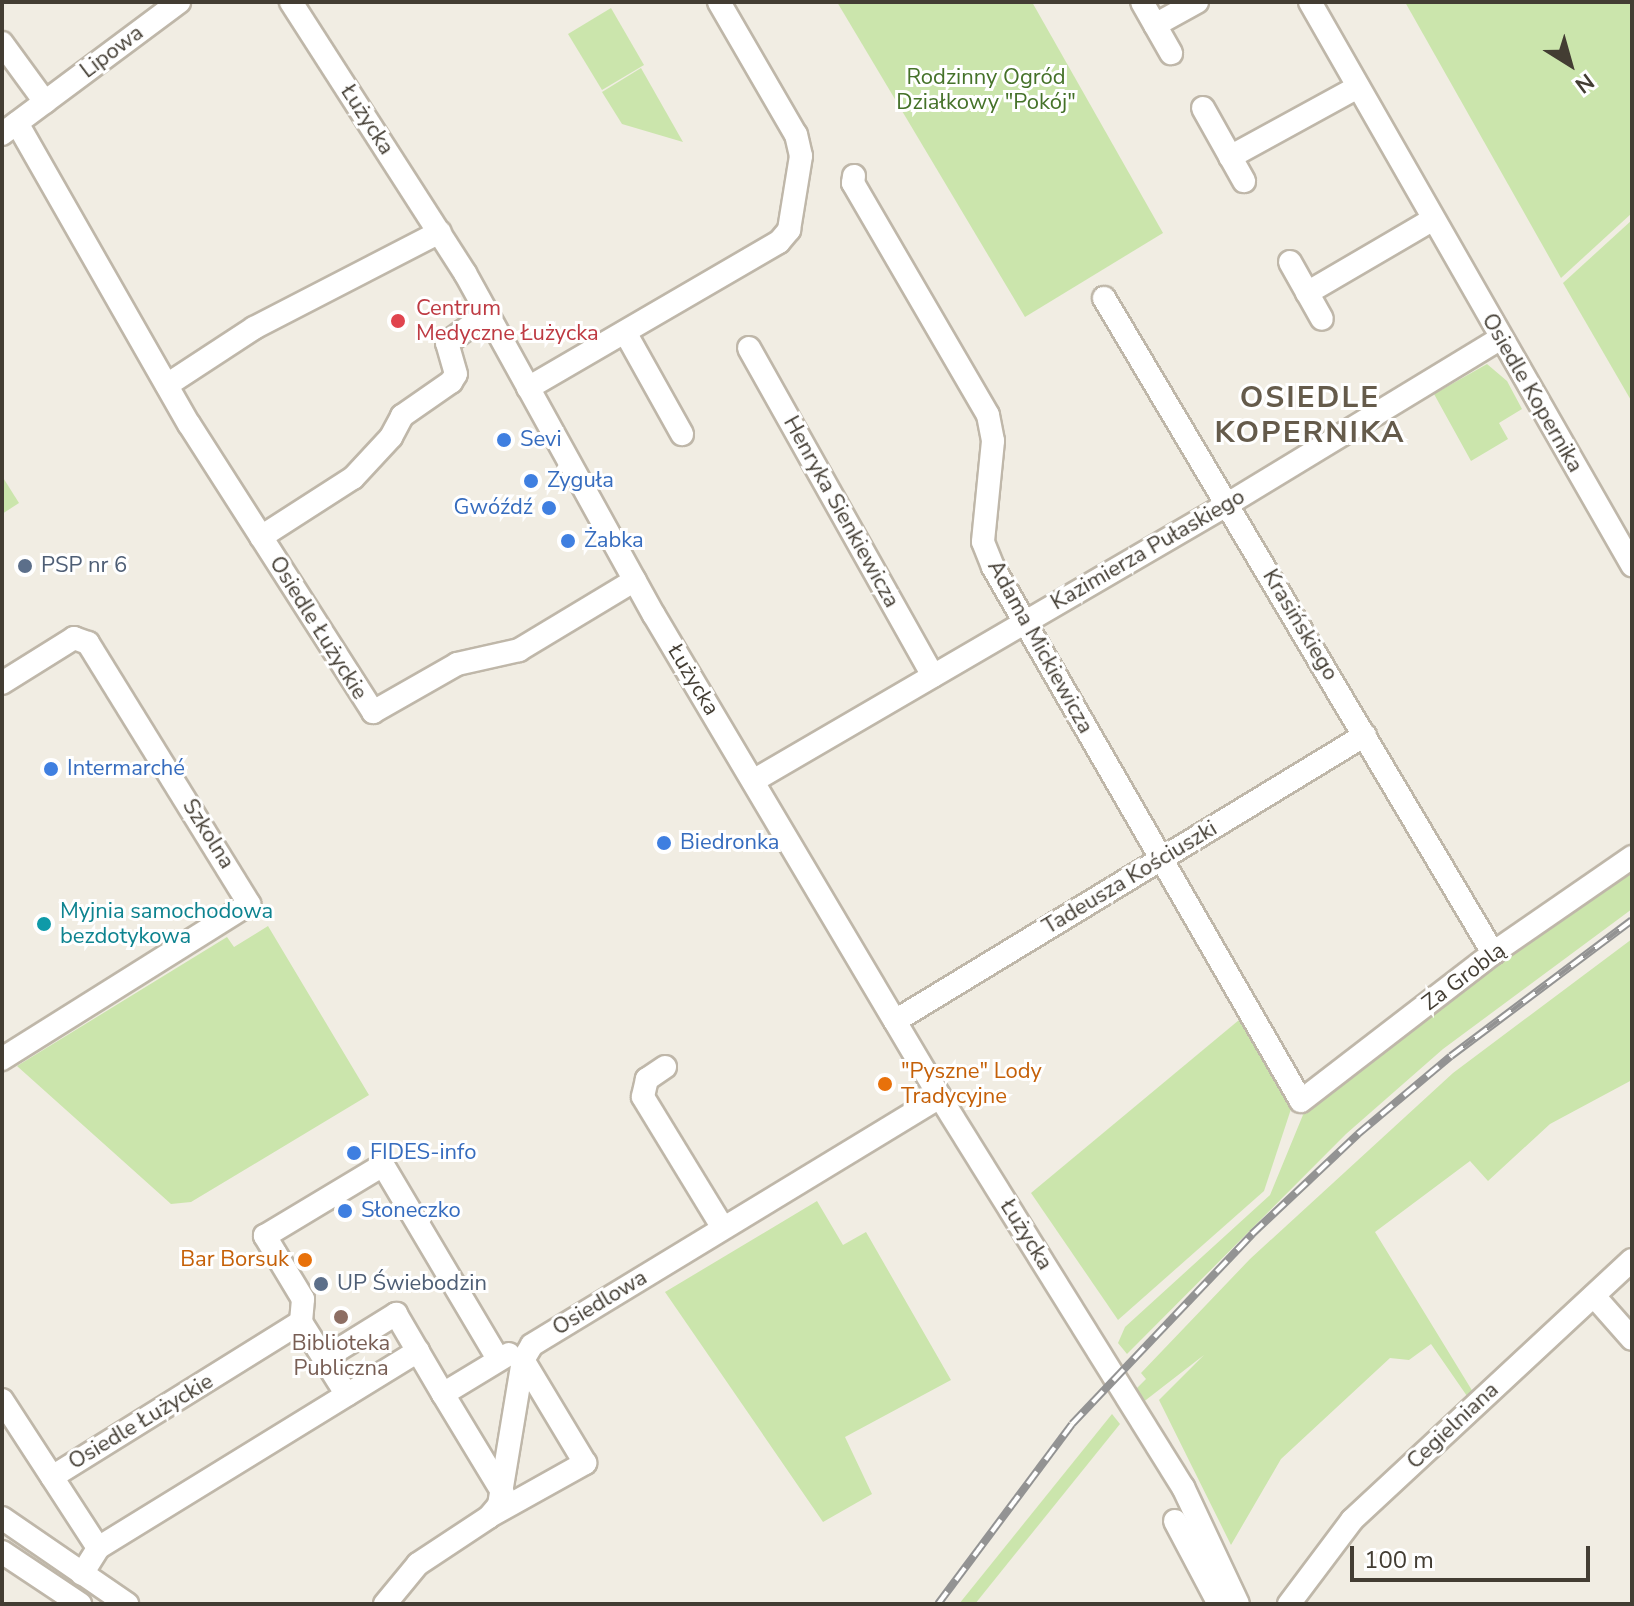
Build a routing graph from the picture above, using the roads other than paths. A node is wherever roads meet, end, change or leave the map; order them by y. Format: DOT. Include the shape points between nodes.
graph roads {
  1 [pos="179,2"];
  2 [pos="291,2"];
  3 [pos="719,2"];
  4 [pos="1142,2"];
  5 [pos="1197,2"];
  6 [pos="1310,2"];
  7 [pos="1155,25"];
  8 [pos="2,43"];
  9 [pos="1171,53"];
  10 [pos="1358,87"];
  11 [pos="45,102"];
  12 [pos="1203,108"];
  13 [pos="10,128"];
  14 [pos="1230,157"];
  15 [pos="854,176"];
  16 [pos="1244,181"];
  17 [pos="1432,220"];
  18 [pos="440,232"];
  19 [pos="1290,262"];
  20 [pos="1307,293"];
  21 [pos="1104,298"];
  22 [pos="488,313"];
  23 [pos="1322,319"];
  24 [pos="625,332"];
  25 [pos="1499,339"];
  26 [pos="749,348"];
  27 [pos="167,385"];
  28 [pos="528,388"];
  29 [pos="682,434"];
  30 [pos="1228,504"];
  31 [pos="261,537"];
  32 [pos="1632,565"];
  33 [pos="635,580"];
  34 [pos="1025,622"];
  35 [pos="933,676"];
  36 [pos="2,683"];
  37 [pos="1365,735"];
  38 [pos="753,781"];
  39 [pos="1632,857"];
  40 [pos="1160,859"];
  41 [pos="1493,953"];
  42 [pos="895,1021"];
  43 [pos="2,1059"];
  44 [pos="665,1067"];
  45 [pos="940,1097"];
  46 [pos="1301,1101"];
  47 [pos="723,1228"];
  48 [pos="1632,1260"];
  49 [pos="1594,1296"];
  50 [pos="301,1322"];
  51 [pos="1632,1339"];
  52 [pos="418,1351"];
  53 [pos="528,1352"];
  54 [pos="325,1358"];
  55 [pos="498,1359"];
  56 [pos="443,1394"];
  57 [pos="347,1395"];
  58 [pos="2,1400"];
  59 [pos="52,1477"];
  60 [pos="503,1493"];
  61 [pos="492,1515"];
  62 [pos="2,1518"];
  63 [pos="1175,1521"];
  64 [pos="98,1548"];
  65 [pos="2,1552"];
  66 [pos="82,1574"];
  67 [pos="80,1604"];
  68 [pos="127,1604"];
  69 [pos="385,1604"];
  70 [pos="1219,1604"];
  71 [pos="1238,1604"];
  72 [pos="1289,1604"];
  1 -- 11 [label="street, Lipowa"];
  2 -- 18 [label="street, Łużycka"];
  3 -- 24 [label="street" via="796,135 801,156 794,215 779,242"];
  4 -- 7 [label="street"];
  5 -- 7 [label="street"];
  6 -- 10 [label="street, Osiedle Kopernika"];
  7 -- 9 [label="street"];
  8 -- 11 [label="street"];
  10 -- 14 [label="street"];
  10 -- 17 [label="street, Osiedle Kopernika"];
  11 -- 13 [label="street, Lipowa"];
  12 -- 14 [label="street"];
  13 -- 27 [label="street, Osiedle Łużyckie"];
  14 -- 16 [label="street"];
  15 -- 34 [label="street, Adama Mickiewicza" via="853,183 988,415 993,441 983,542"];
  17 -- 20 [label="street"];
  17 -- 25 [label="street, Osiedle Kopernika"];
  18 -- 22 [label="street, Łużycka"];
  18 -- 27 [label="street" via="254,328"];
  19 -- 20 [label="street"];
  20 -- 23 [label="street"];
  21 -- 30 [label="street, Krasińskiego"];
  22 -- 28 [label="street, Łużycka"];
  22 -- 31 [label="street, Osiedle Łużyckie" via="447,343 456,374 451,382 402,416 391,437 353,478"];
  24 -- 28 [label="street"];
  24 -- 29 [label="street"];
  25 -- 30 [label="street, Kazimierza Pułaskiego"];
  25 -- 32 [label="street, Osiedle Kopernika"];
  26 -- 35 [label="street, Henryka Sienkiewicza"];
  27 -- 31 [label="street, Osiedle Łużyckie"];
  28 -- 33 [label="street, Łużycka"];
  30 -- 34 [label="street, Kazimierza Pułaskiego"];
  30 -- 37 [label="street, Krasińskiego"];
  31 -- 33 [label="street, Osiedle Łużyckie" via="373,712 457,664 519,650"];
  33 -- 38 [label="street, Łużycka"];
  34 -- 35 [label="street, Kazimierza Pułaskiego"];
  34 -- 40 [label="street, Adama Mickiewicza"];
  35 -- 38 [label="street, Kazimierza Pułaskiego"];
  36 -- 43 [label="street, Szkolna" via="74,638 88,643 249,904"];
  37 -- 40 [label="street, Tadeusza Kościuszki"];
  37 -- 41 [label="street, Krasińskiego"];
  38 -- 42 [label="street, Łużycka"];
  39 -- 41 [label="street, Za Groblą"];
  40 -- 42 [label="street, Tadeusza Kościuszki"];
  40 -- 46 [label="street, Adama Mickiewicza"];
  41 -- 46 [label="street, Za Groblą"];
  42 -- 45 [label="street, Łużycka"];
  44 -- 47 [label="street" via="647,1079 643,1097"];
  45 -- 47 [label="street, Osiedlowa"];
  45 -- 71 [label="street, Łużycka" via="1213,1541"];
  47 -- 53 [label="street, Osiedlowa"];
  48 -- 49 [label="street, Cegielniana"];
  49 -- 51 [label="street"];
  49 -- 72 [label="street, Cegielniana" via="1352,1520"];
  50 -- 54 [label="street"];
  50 -- 55 [label="street" via="303,1299 265,1236 383,1165"];
  50 -- 59 [label="street, Osiedle Łużyckie"];
  52 -- 54 [label="street" via="396,1314"];
  52 -- 56 [label="street"];
  52 -- 57 [label="street"];
  53 -- 55 [label="street, Osiedlowa"];
  53 -- 60 [label="street"];
  53 -- 61 [label="street" via="585,1463"];
  54 -- 57 [label="street"];
  55 -- 56 [label="street, Osiedlowa"];
  56 -- 60 [label="street"];
  57 -- 64 [label="street"];
  58 -- 59 [label="street"];
  59 -- 64 [label="street, Osiedle Łużyckie"];
  60 -- 61 [label="street"];
  61 -- 69 [label="street" via="418,1564"];
  62 -- 66 [label="street"];
  63 -- 70 [label="street"];
  64 -- 66 [label="street"];
  65 -- 67 [label="street"];
  66 -- 68 [label="street"];
}
